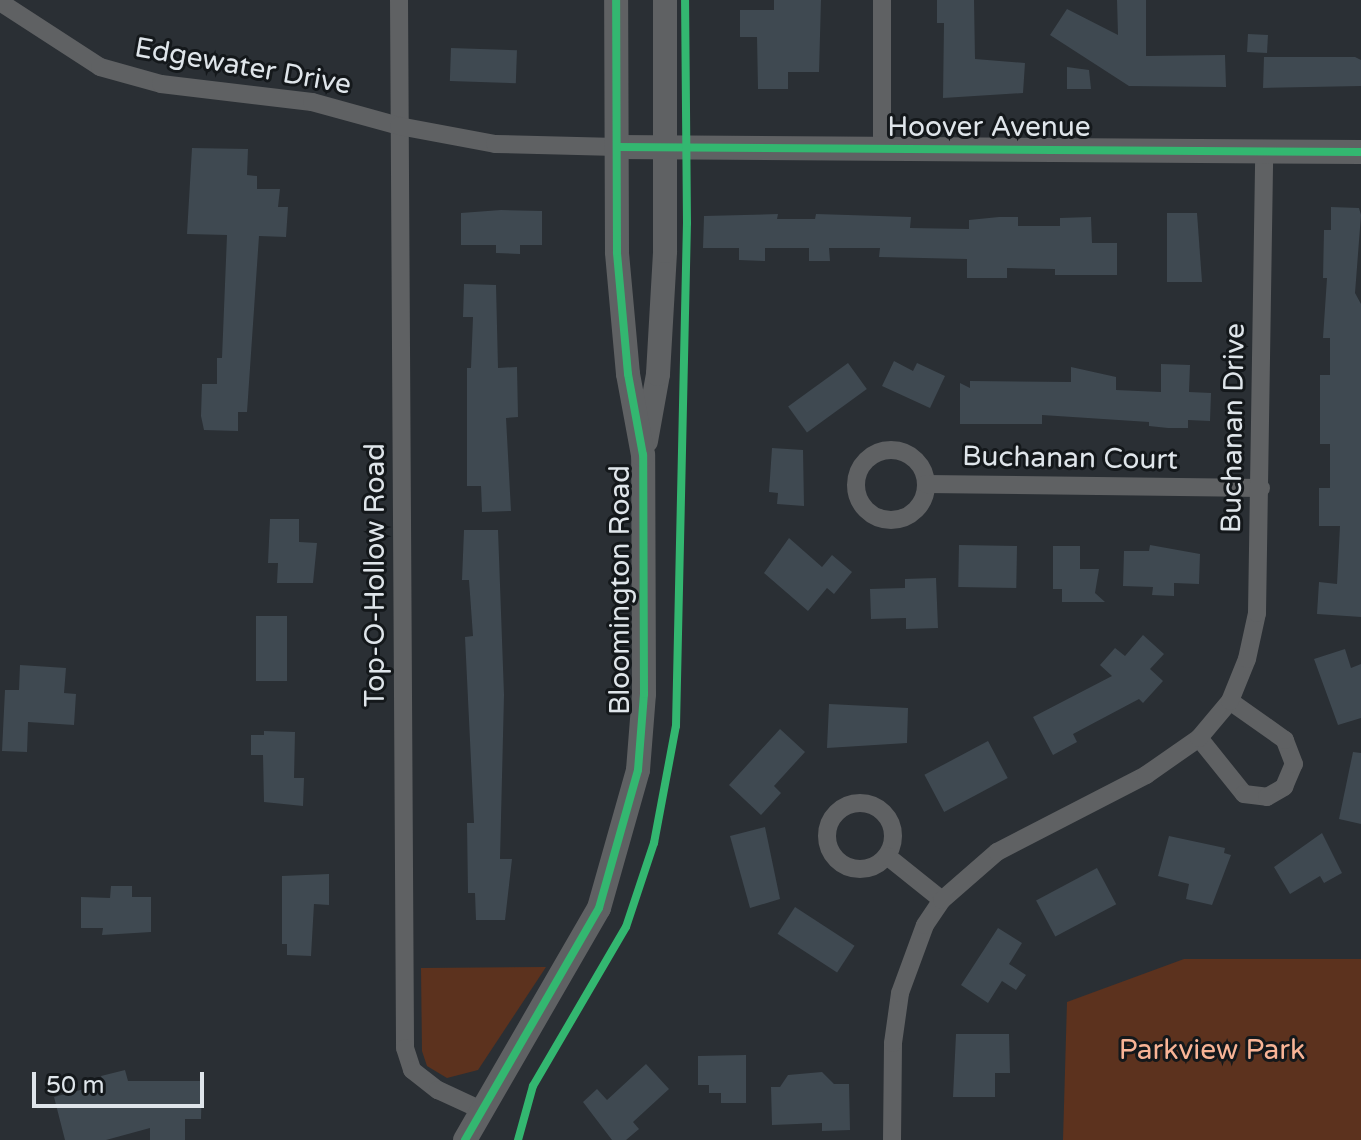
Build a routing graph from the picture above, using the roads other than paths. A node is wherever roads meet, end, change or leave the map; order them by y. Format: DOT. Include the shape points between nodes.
graph roads {
  1 [pos="399,0"];
  2 [pos="616,0"];
  3 [pos="665,0"];
  4 [pos="882,0"];
  5 [pos="0,2"];
  6 [pos="399,126"];
  7 [pos="617,147"];
  8 [pos="666,147"];
  9 [pos="882,148"];
  10 [pos="1264,151"];
  11 [pos="1361,152"];
  12 [pos="643,455"];
  13 [pos="926,484"];
  14 [pos="1261,488"];
  15 [pos="1230,701"];
  16 [pos="1199,738"];
  17 [pos="887,856"];
  18 [pos="942,900"];
  19 [pos="479,1109"];
  20 [pos="465,1140"];
  21 [pos="892,1140"];
  1 -- 6 [label="street, Top-O-Hollow Road"];
  2 -- 7 [label="street, Bloomington Road"];
  3 -- 8 [label="street, Bloomington Road"];
  4 -- 9 [label="street"];
  5 -- 6 [label="street, Edgewater Drive" via="100,67 161,84 312,102"];
  6 -- 7 [label="street, Hoover Avenue" via="495,144"];
  6 -- 19 [label="street, Top-O-Hollow Road" via="405,1048 412,1070 438,1090"];
  7 -- 8 [label="street, Hoover Avenue"];
  7 -- 12 [label="street, Bloomington Road" via="617,252 628,374"];
  8 -- 9 [label="street, Hoover Avenue"];
  8 -- 12 [label="street, Bloomington Road" via="658,374"];
  9 -- 10 [label="street, Hoover Avenue"];
  10 -- 11 [label="street, Hoover Avenue"];
  10 -- 14 [label="street, Buchanan Drive"];
  12 -- 19 [label="street, Bloomington Road" via="644,694 638,770 621,844 599,908 571,962"];
  13 -- 14 [label="street, Buchanan Court"];
  14 -- 15 [label="street, Buchanan Drive" via="1257,613"];
  15 -- 16 [label="street, Buchanan Drive"];
  15 -- 16 [label="street" via="1285,740 1294,764 1284,787 1267,797 1244,794"];
  16 -- 18 [label="street, Buchanan Drive" via="1146,775 997,852"];
  17 -- 18 [label="street"];
  18 -- 21 [label="street, Buchanan Drive" via="925,925 900,993 893,1043"];
  19 -- 20 [label="street, Bloomington Road"];
}
